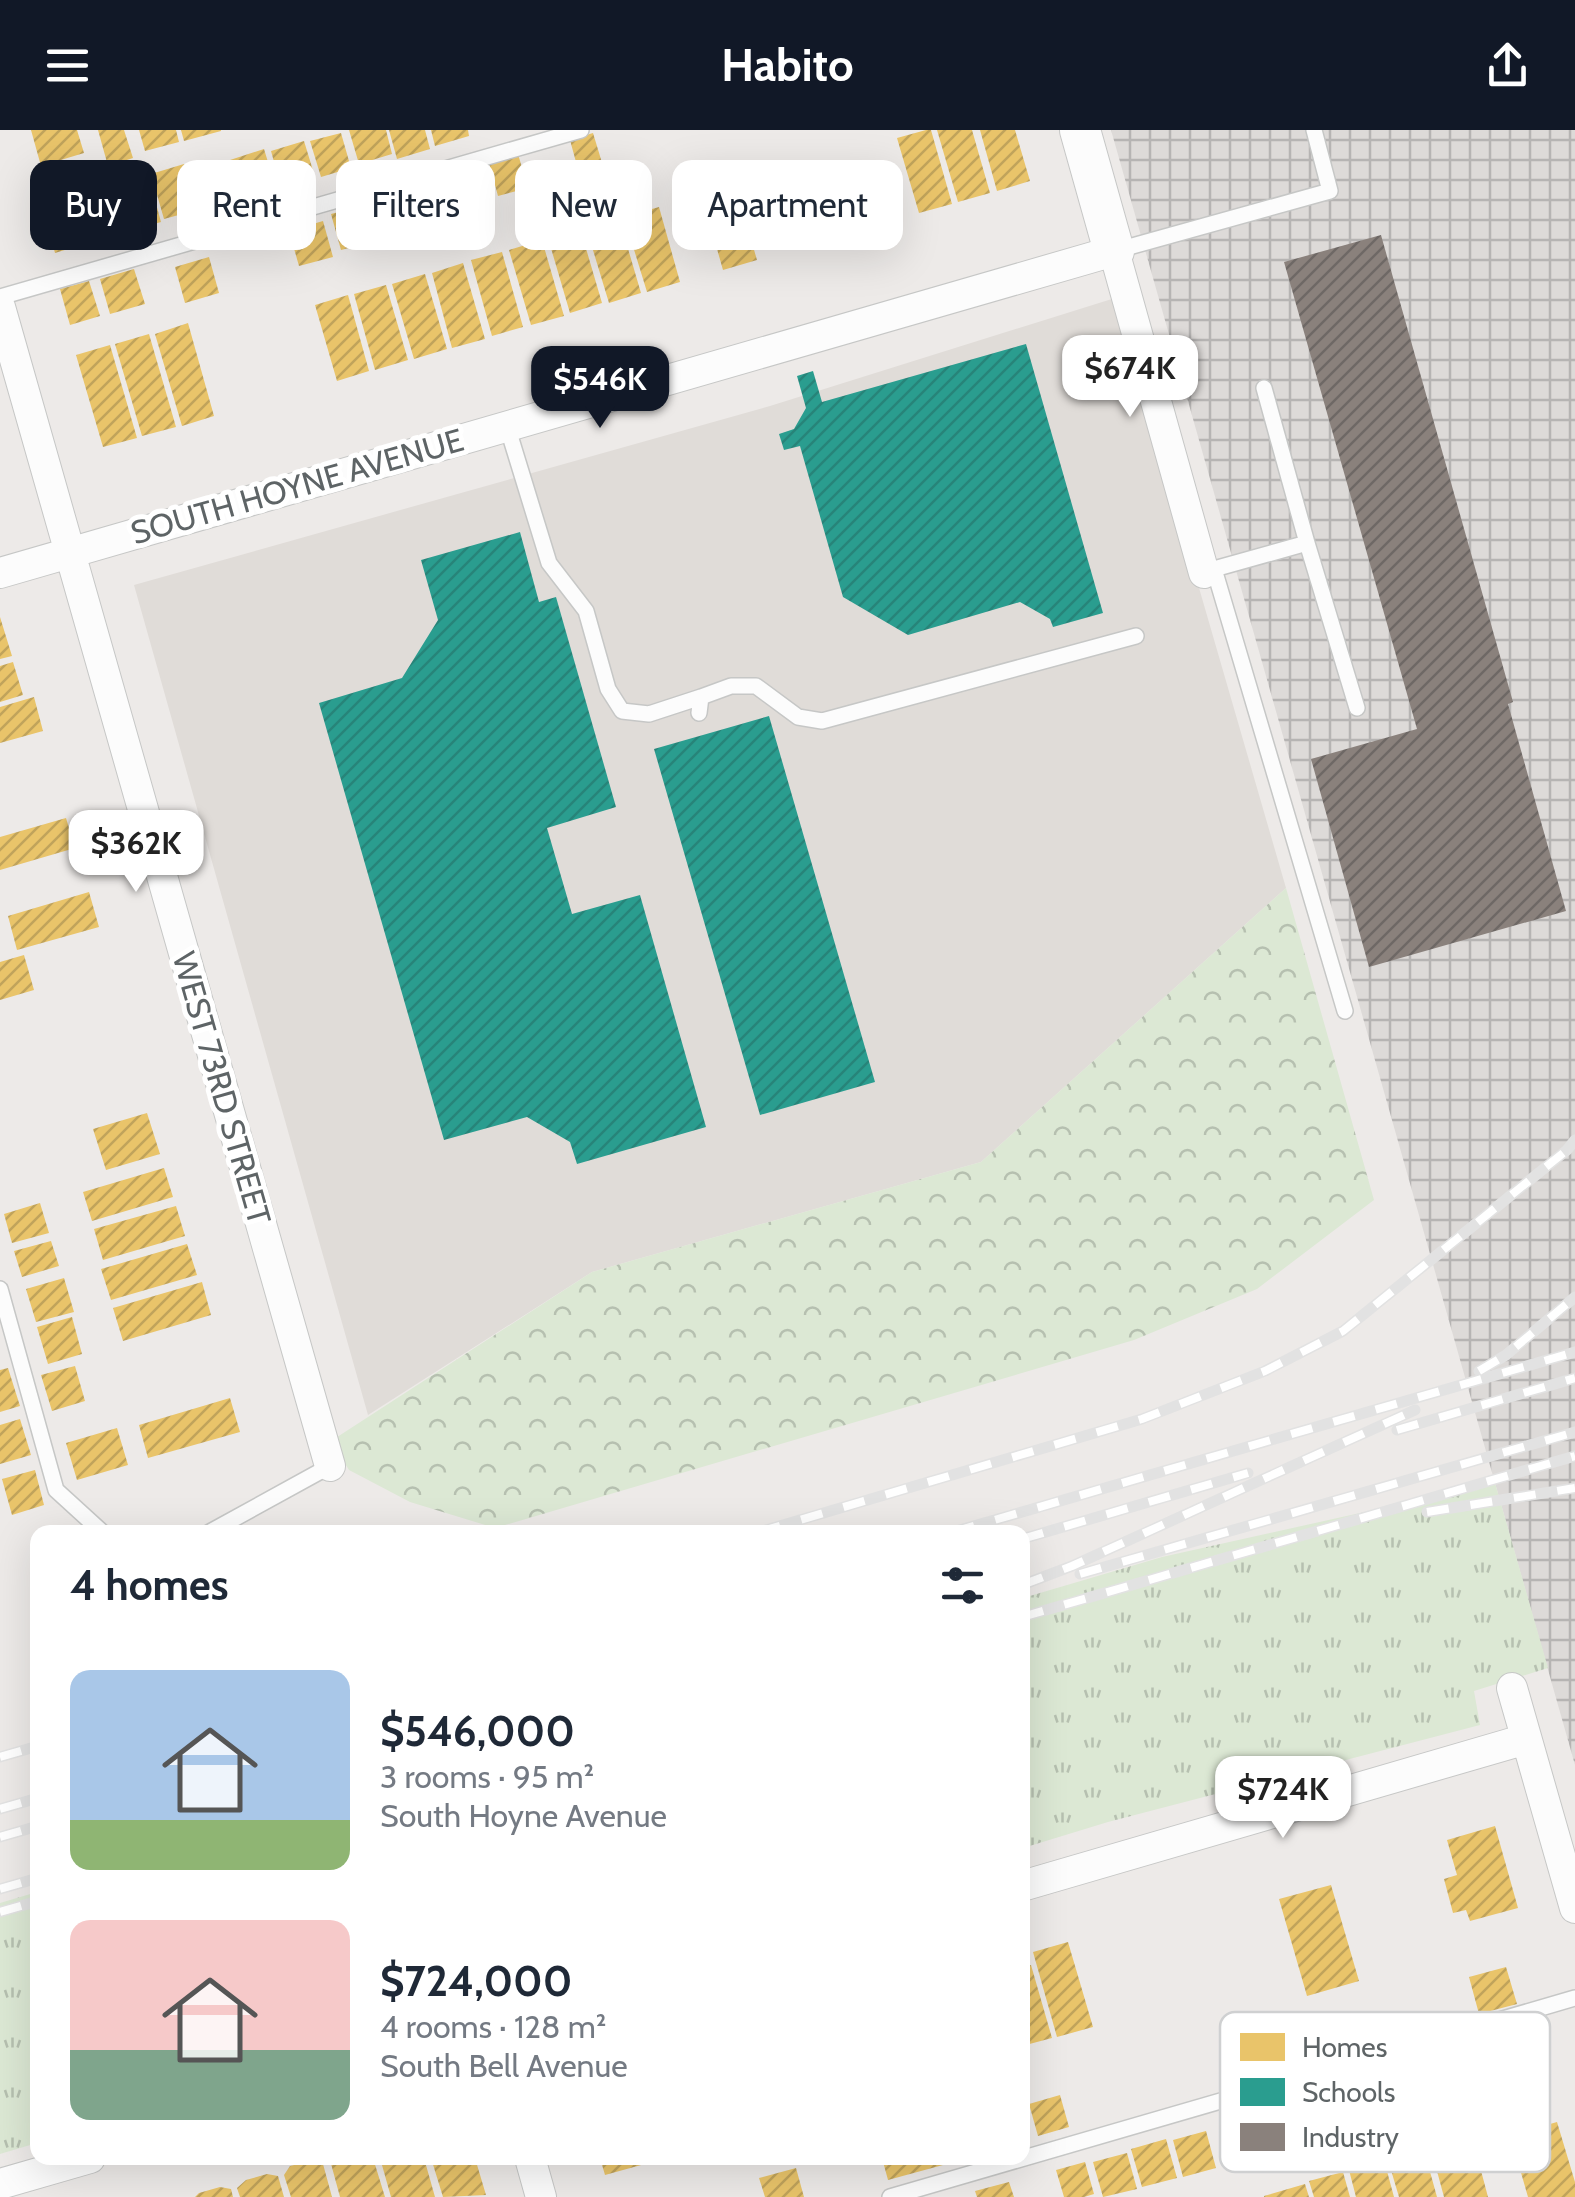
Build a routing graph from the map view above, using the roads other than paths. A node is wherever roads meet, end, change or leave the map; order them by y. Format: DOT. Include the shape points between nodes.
graph roads {
  1 [pos="581,130"];
  2 [pos="1080,130"];
  3 [pos="1314,130"];
  4 [pos="1114,251"];
  5 [pos="0,297"];
  6 [pos="0,307"];
  7 [pos="1264,388"];
  8 [pos="508,426"];
  9 [pos="1307,543"];
  10 [pos="70,552"];
  11 [pos="0,572"];
  12 [pos="1204,573"];
  13 [pos="1136,636"];
  14 [pos="1357,708"];
  15 [pos="1345,1011"];
  16 [pos="0,1289"];
  17 [pos="330,1466"];
  18 [pos="94,1525"];
  19 [pos="223,1525"];
  20 [pos="1512,1688"];
  21 [pos="1526,1739"];
  22 [pos="1030,1884"];
  23 [pos="1575,1908"];
  24 [pos="1575,1998"];
  25 [pos="1527,2012"];
  26 [pos="1220,2101"];
  27 [pos="1030,2156"];
  28 [pos="66,2165"];
  29 [pos="532,2165"];
  30 [pos="1000,2165"];
  31 [pos="0,2184"];
  32 [pos="541,2197"];
  33 [pos="890,2197"];
  1 -- 5 [label="lane"];
  2 -- 4 [label="street"];
  3 -- 4 [label="lane" via="1330,191"];
  4 -- 8 [label="street, SOUTH HOYNE AVENUE"];
  4 -- 12 [label="street"];
  6 -- 10 [label="street, WEST 73RD STREET"];
  7 -- 9 [label="lane"];
  8 -- 10 [label="street, SOUTH HOYNE AVENUE"];
  8 -- 13 [label="lane" via="549,563 586,611 608,689 622,711 649,714 700,705 731,686 756,686 798,716 822,721"];
  9 -- 14 [label="lane"];
  9 -- 15 [label="lane" via="1214,570"];
  10 -- 11 [label="street, SOUTH HOYNE AVENUE"];
  10 -- 17 [label="street, WEST 73RD STREET"];
  16 -- 18 [label="lane" via="56,1490"];
  17 -- 19 [label="lane"];
  20 -- 21 [label="street"];
  21 -- 22 [label="street"];
  21 -- 23 [label="street"];
  24 -- 25 [label="lane"];
  26 -- 27 [label="lane"];
  28 -- 31 [label="street"];
  29 -- 32 [label="street"];
  30 -- 33 [label="lane"];
}
